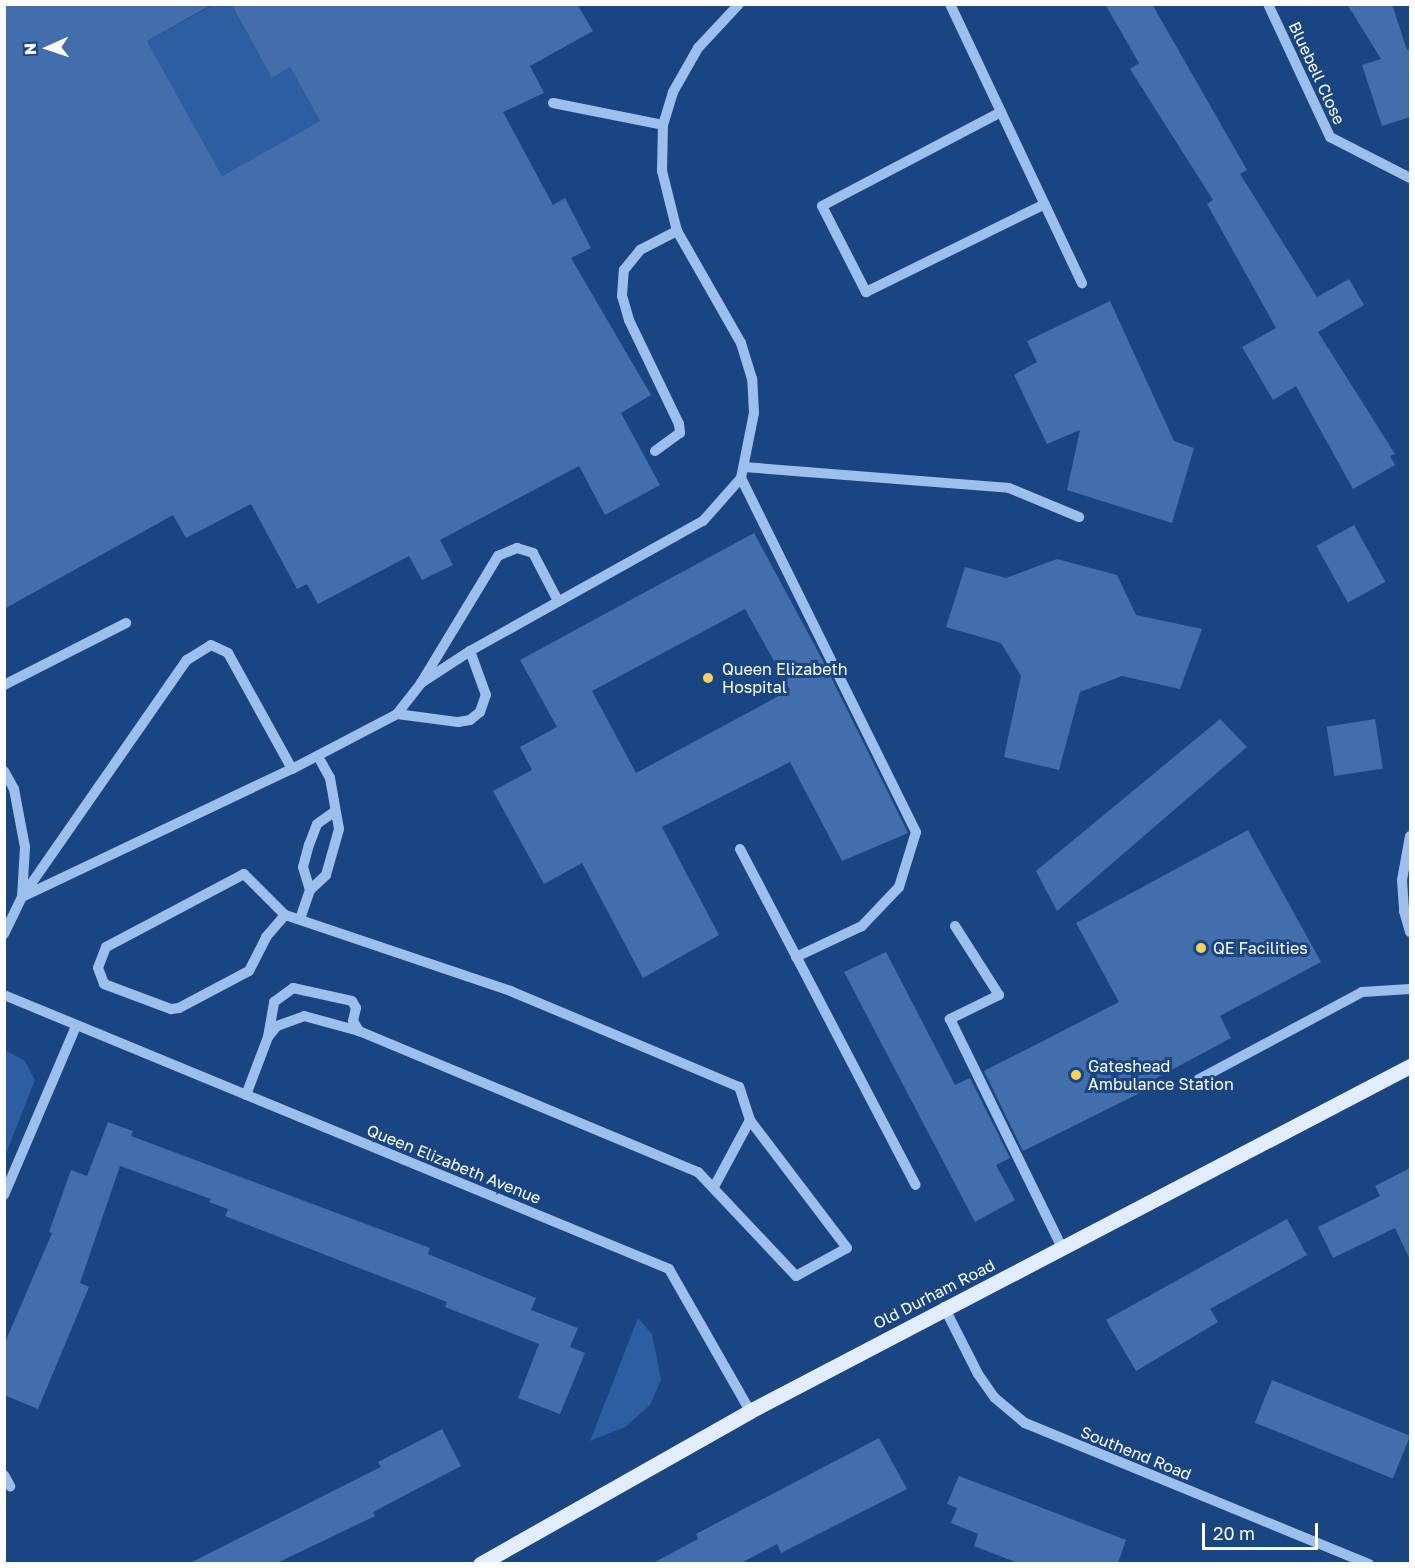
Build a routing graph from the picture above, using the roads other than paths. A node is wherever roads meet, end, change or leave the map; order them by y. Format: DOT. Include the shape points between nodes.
graph roads {
  1 [pos="739,4"];
  2 [pos="950,4"];
  3 [pos="1268,4"];
  4 [pos="553,103"];
  5 [pos="1001,112"];
  6 [pos="663,125"];
  7 [pos="1410,178"];
  8 [pos="1044,204"];
  9 [pos="677,231"];
  10 [pos="1082,283"];
  11 [pos="655,451"];
  12 [pos="744,467"];
  13 [pos="741,478"];
  14 [pos="1079,517"];
  15 [pos="557,599"];
  16 [pos="126,623"];
  17 [pos="470,651"];
  18 [pos="421,683"];
  19 [pos="4,685"];
  20 [pos="397,714"];
  21 [pos="318,756"];
  22 [pos="292,769"];
  23 [pos="4,771"];
  24 [pos="334,812"];
  25 [pos="1410,836"];
  26 [pos="740,849"];
  27 [pos="310,890"];
  28 [pos="22,897"];
  29 [pos="285,915"];
  30 [pos="300,919"];
  31 [pos="955,926"];
  32 [pos="1410,932"];
  33 [pos="4,934"];
  34 [pos="796,957"];
  35 [pos="1410,989"];
  36 [pos="4,996"];
  37 [pos="76,1026"];
  38 [pos="359,1031"];
  39 [pos="267,1036"];
  40 [pos="1410,1066"];
  41 [pos="1190,1084"];
  42 [pos="246,1095"];
  43 [pos="750,1120"];
  44 [pos="916,1185"];
  45 [pos="714,1187"];
  46 [pos="4,1196"];
  47 [pos="1062,1248"];
  48 [pos="944,1307"];
  49 [pos="750,1411"];
  50 [pos="4,1475"];
  51 [pos="10,1486"];
  52 [pos="480,1563"];
  53 [pos="1369,1563"];
  1 -- 6 [label="street" via="699,48 673,92"];
  2 -- 5 [label="street"];
  3 -- 7 [label="street, Bluebell Close" via="1330,137"];
  4 -- 6 [label="street"];
  5 -- 8 [label="street"];
  5 -- 8 [label="street" via="822,207 866,292"];
  6 -- 9 [label="street" via="662,171"];
  8 -- 10 [label="street"];
  9 -- 11 [label="street" via="640,250 624,270 622,296 629,320 679,424 680,433"];
  9 -- 12 [label="street" via="741,343 752,379 754,413"];
  12 -- 13 [label="street"];
  12 -- 14 [label="street" via="1009,488"];
  13 -- 15 [label="street" via="703,521"];
  13 -- 34 [label="street" via="916,832 899,887 862,926"];
  15 -- 17 [label="street"];
  15 -- 18 [label="street" via="533,553 517,548 498,556"];
  16 -- 19 [label="street"];
  17 -- 18 [label="street"];
  17 -- 20 [label="street" via="486,695 480,712 458,722"];
  18 -- 20 [label="street"];
  20 -- 21 [label="street"];
  21 -- 22 [label="street"];
  21 -- 24 [label="street" via="330,778"];
  22 -- 28 [label="street"];
  22 -- 28 [label="street" via="228,652 211,645 187,660"];
  23 -- 28 [label="street" via="14,789 26,847"];
  24 -- 27 [label="street" via="339,829 331,860 326,875"];
  24 -- 27 [label="street" via="317,824 309,845 303,867"];
  25 -- 32 [label="street" via="1402,880"];
  26 -- 34 [label="street"];
  27 -- 30 [label="street"];
  28 -- 33 [label="street"];
  29 -- 29 [label="street" via="244,874 106,947 98,968 104,984 171,1009 179,1008 249,971 266,937"];
  29 -- 30 [label="street"];
  30 -- 43 [label="street" via="511,991 739,1087"];
  31 -- 47 [label="street" via="999,994 950,1019"];
  34 -- 44 [label="street"];
  35 -- 41 [label="street" via="1362,992"];
  36 -- 37 [label="street, Queen Elizabeth Avenue"];
  37 -- 42 [label="street, Queen Elizabeth Avenue"];
  37 -- 46 [label="street"];
  38 -- 39 [label="street" via="304,1016 277,1026"];
  38 -- 39 [label="street" via="353,1021 356,1008 352,1001 293,988 274,1002"];
  38 -- 45 [label="street" via="698,1172"];
  39 -- 42 [label="street"];
  40 -- 47 [label="main road, Old Durham Road"];
  42 -- 49 [label="street, Queen Elizabeth Avenue" via="669,1269"];
  43 -- 45 [label="street"];
  43 -- 45 [label="street" via="847,1248 796,1276"];
  47 -- 48 [label="main road, Old Durham Road"];
  48 -- 49 [label="main road, Old Durham Road"];
  48 -- 53 [label="street, Southend Road" via="978,1374 995,1398 1025,1423"];
  49 -- 52 [label="main road, Old Durham Road"];
  50 -- 51 [label="street"];
}
